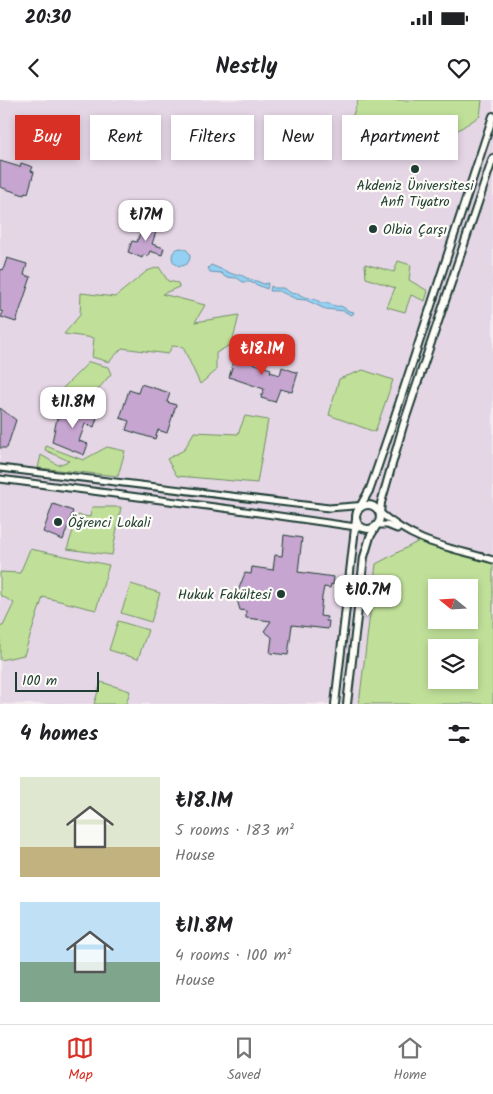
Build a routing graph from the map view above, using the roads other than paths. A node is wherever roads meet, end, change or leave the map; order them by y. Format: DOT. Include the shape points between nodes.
graph roads {
  1 [pos="493,120"];
  2 [pos="493,158"];
  3 [pos="0,468"];
  4 [pos="0,479"];
  5 [pos="358,508"];
  6 [pos="379,512"];
  7 [pos="356,523"];
  8 [pos="377,525"];
  9 [pos="404,531"];
  10 [pos="493,560"];
  11 [pos="335,704"];
  12 [pos="347,704"];
  1 -- 5 [label="street" via="370,489"];
  2 -- 6 [label="street" via="403,426"];
  3 -- 5 [label="street" via="329,508"];
  4 -- 7 [label="street"];
  5 -- 6 [label="street" via="367,505"];
  5 -- 7 [label="street"];
  6 -- 8 [label="street"];
  6 -- 9 [label="street"];
  7 -- 8 [label="street" via="370,529"];
  7 -- 11 [label="street"];
  8 -- 9 [label="street"];
  8 -- 12 [label="street" via="364,557"];
  9 -- 10 [label="street" via="421,540"];
}
